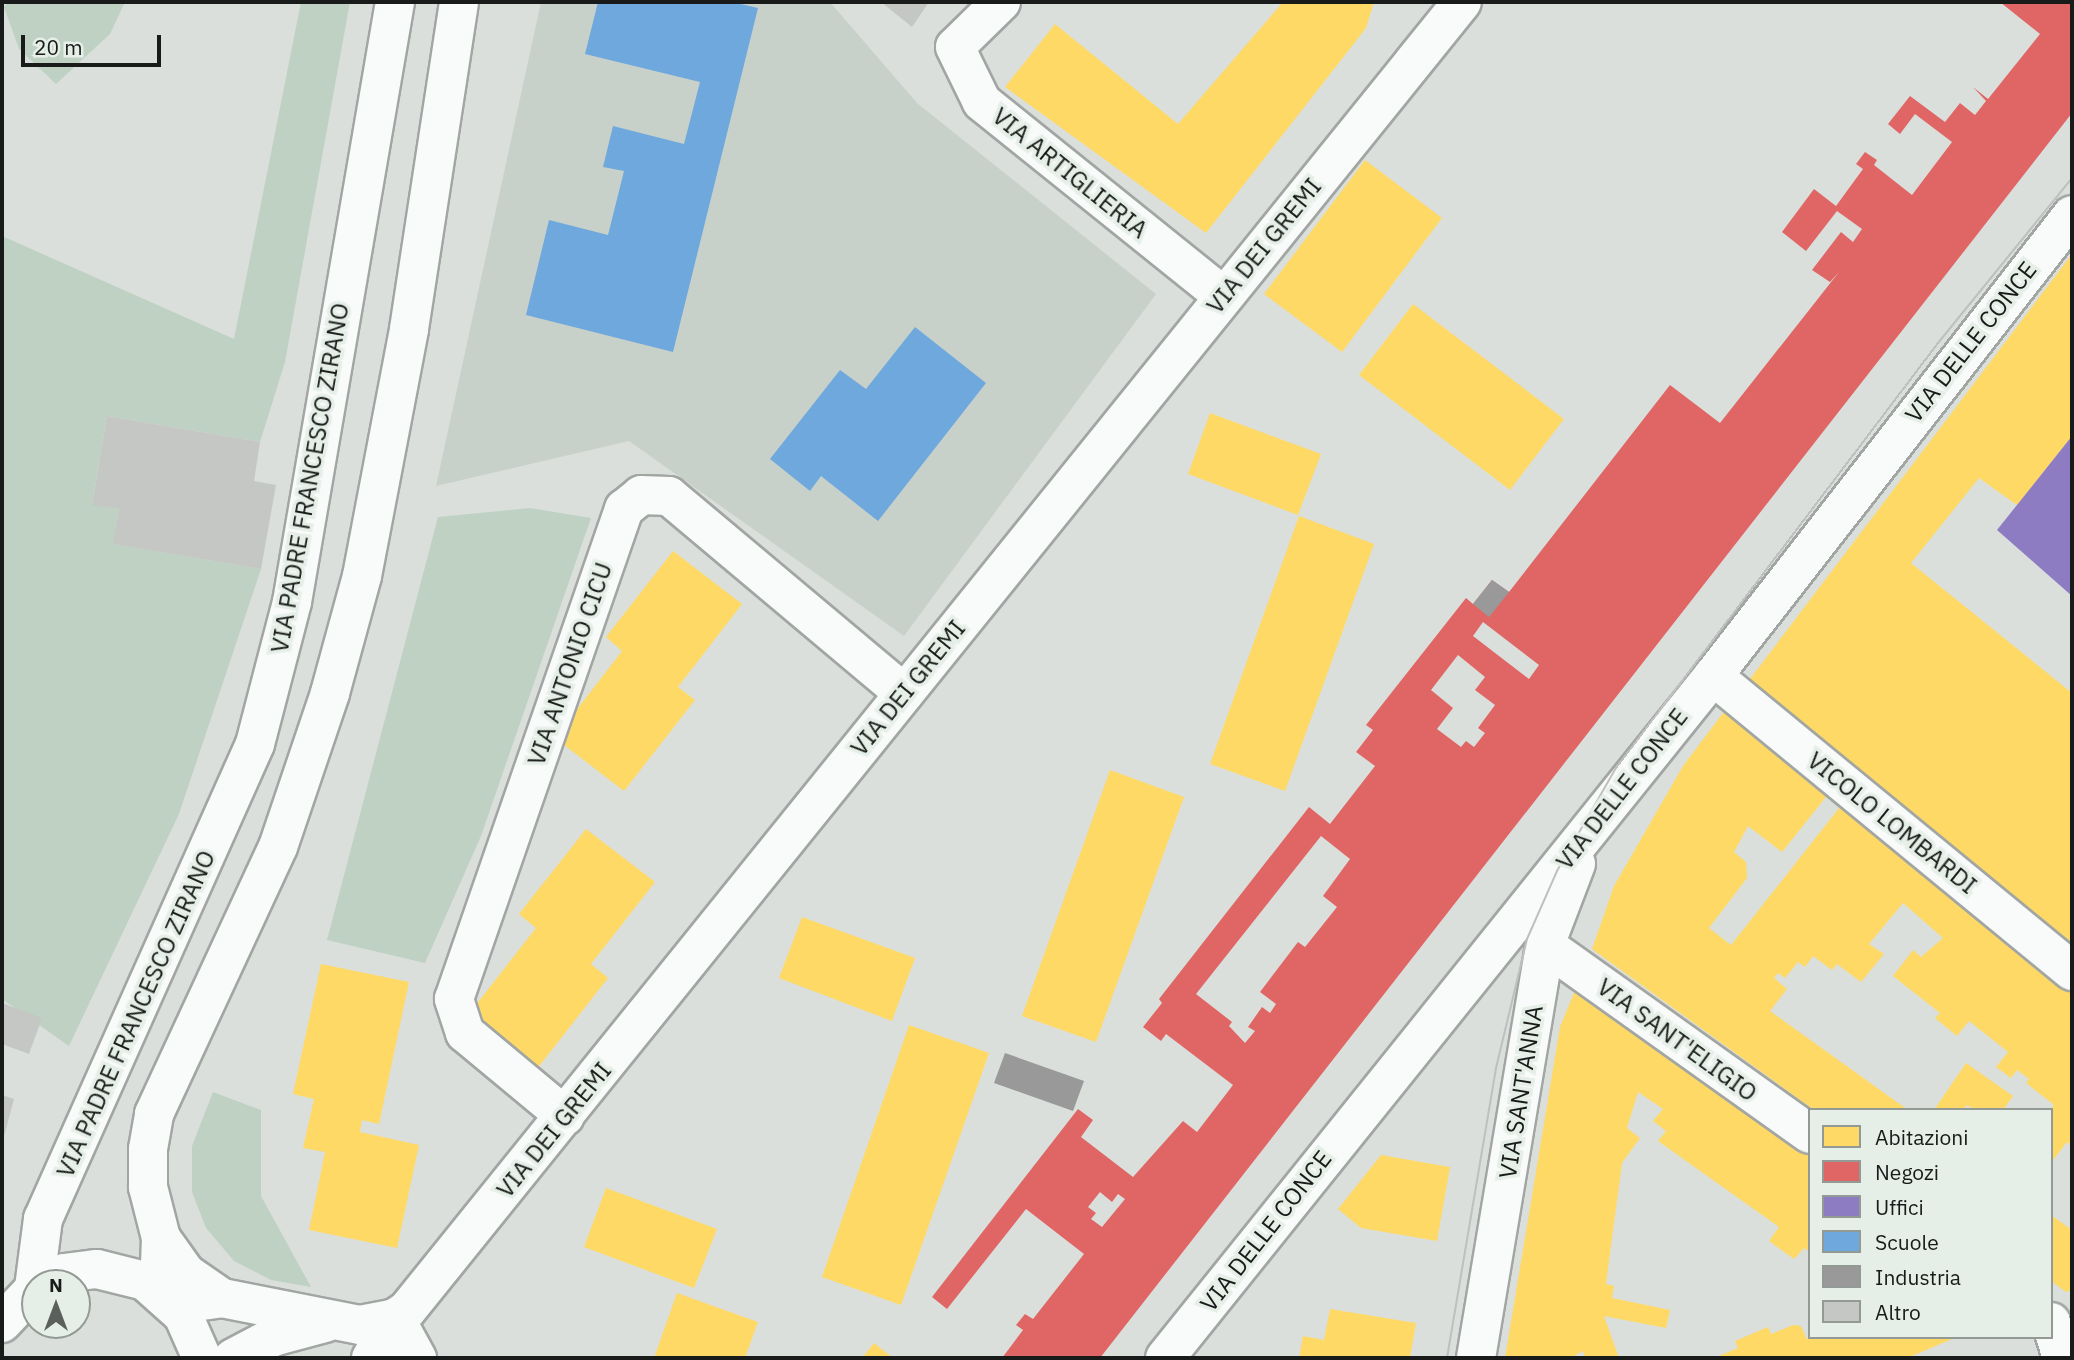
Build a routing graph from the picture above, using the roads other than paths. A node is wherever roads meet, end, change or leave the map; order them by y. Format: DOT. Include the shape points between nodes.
graph roads {
  1 [pos="395,2"];
  2 [pos="459,2"];
  3 [pos="1002,2"];
  4 [pos="1462,2"];
  5 [pos="2072,215"];
  6 [pos="1223,296"];
  7 [pos="1713,676"];
  8 [pos="904,693"];
  9 [pos="1588,832"];
  10 [pos="1545,945"];
  11 [pos="2072,971"];
  12 [pos="565,1116"];
  13 [pos="1808,1133"];
  14 [pos="161,1238"];
  15 [pos="39,1269"];
  16 [pos="91,1270"];
  17 [pos="167,1297"];
  18 [pos="222,1298"];
  19 [pos="21,1303"];
  20 [pos="396,1318"];
  21 [pos="328,1322"];
  22 [pos="2,1323"];
  23 [pos="202,1358"];
  24 [pos="233,1358"];
  25 [pos="371,1358"];
  26 [pos="417,1358"];
  27 [pos="1165,1358"];
  28 [pos="1476,1358"];
  1 -- 15 [label="street, VIA PADRE FRANCESCO ZIRANO" via="292,602 255,744 43,1219"];
  2 -- 14 [label="street" via="409,329 362,576 296,800 154,1114 148,1187"];
  3 -- 6 [label="street, VIA ARTIGLIERIA" via="955,47 982,102"];
  4 -- 6 [label="street, VIA DEI GREMI"];
  5 -- 7 [label="street, VIA DELLE CONCE"];
  6 -- 8 [label="street, VIA DEI GREMI"];
  7 -- 9 [label="street, VIA DELLE CONCE"];
  7 -- 11 [label="street, VICOLO LOMBARDI"];
  8 -- 12 [label="street, VIA DEI GREMI"];
  8 -- 12 [label="street, VIA ANTONIO CICU" via="669,496 641,495 624,509 454,999 465,1033"];
  9 -- 10 [label="street, VIA SANT'ANNA"];
  9 -- 27 [label="street, VIA DELLE CONCE"];
  10 -- 13 [label="street, VIA SANT'ELIGIO"];
  10 -- 28 [label="street, VIA SANT'ANNA"];
  12 -- 20 [label="street, VIA DEI GREMI" via="426,1289"];
  14 -- 17 [label="street"];
  14 -- 18 [label="street" via="186,1273"];
  16 -- 17 [label="street" via="130,1274"];
  17 -- 18 [label="street"];
  17 -- 23 [label="street" via="191,1326"];
  18 -- 21 [label="street"];
  19 -- 22 [label="street"];
  20 -- 21 [label="street" via="360,1325"];
  20 -- 25 [label="street, VIA DEI GREMI"];
  20 -- 26 [label="street"];
  21 -- 24 [label="street" via="273,1338"];
}
